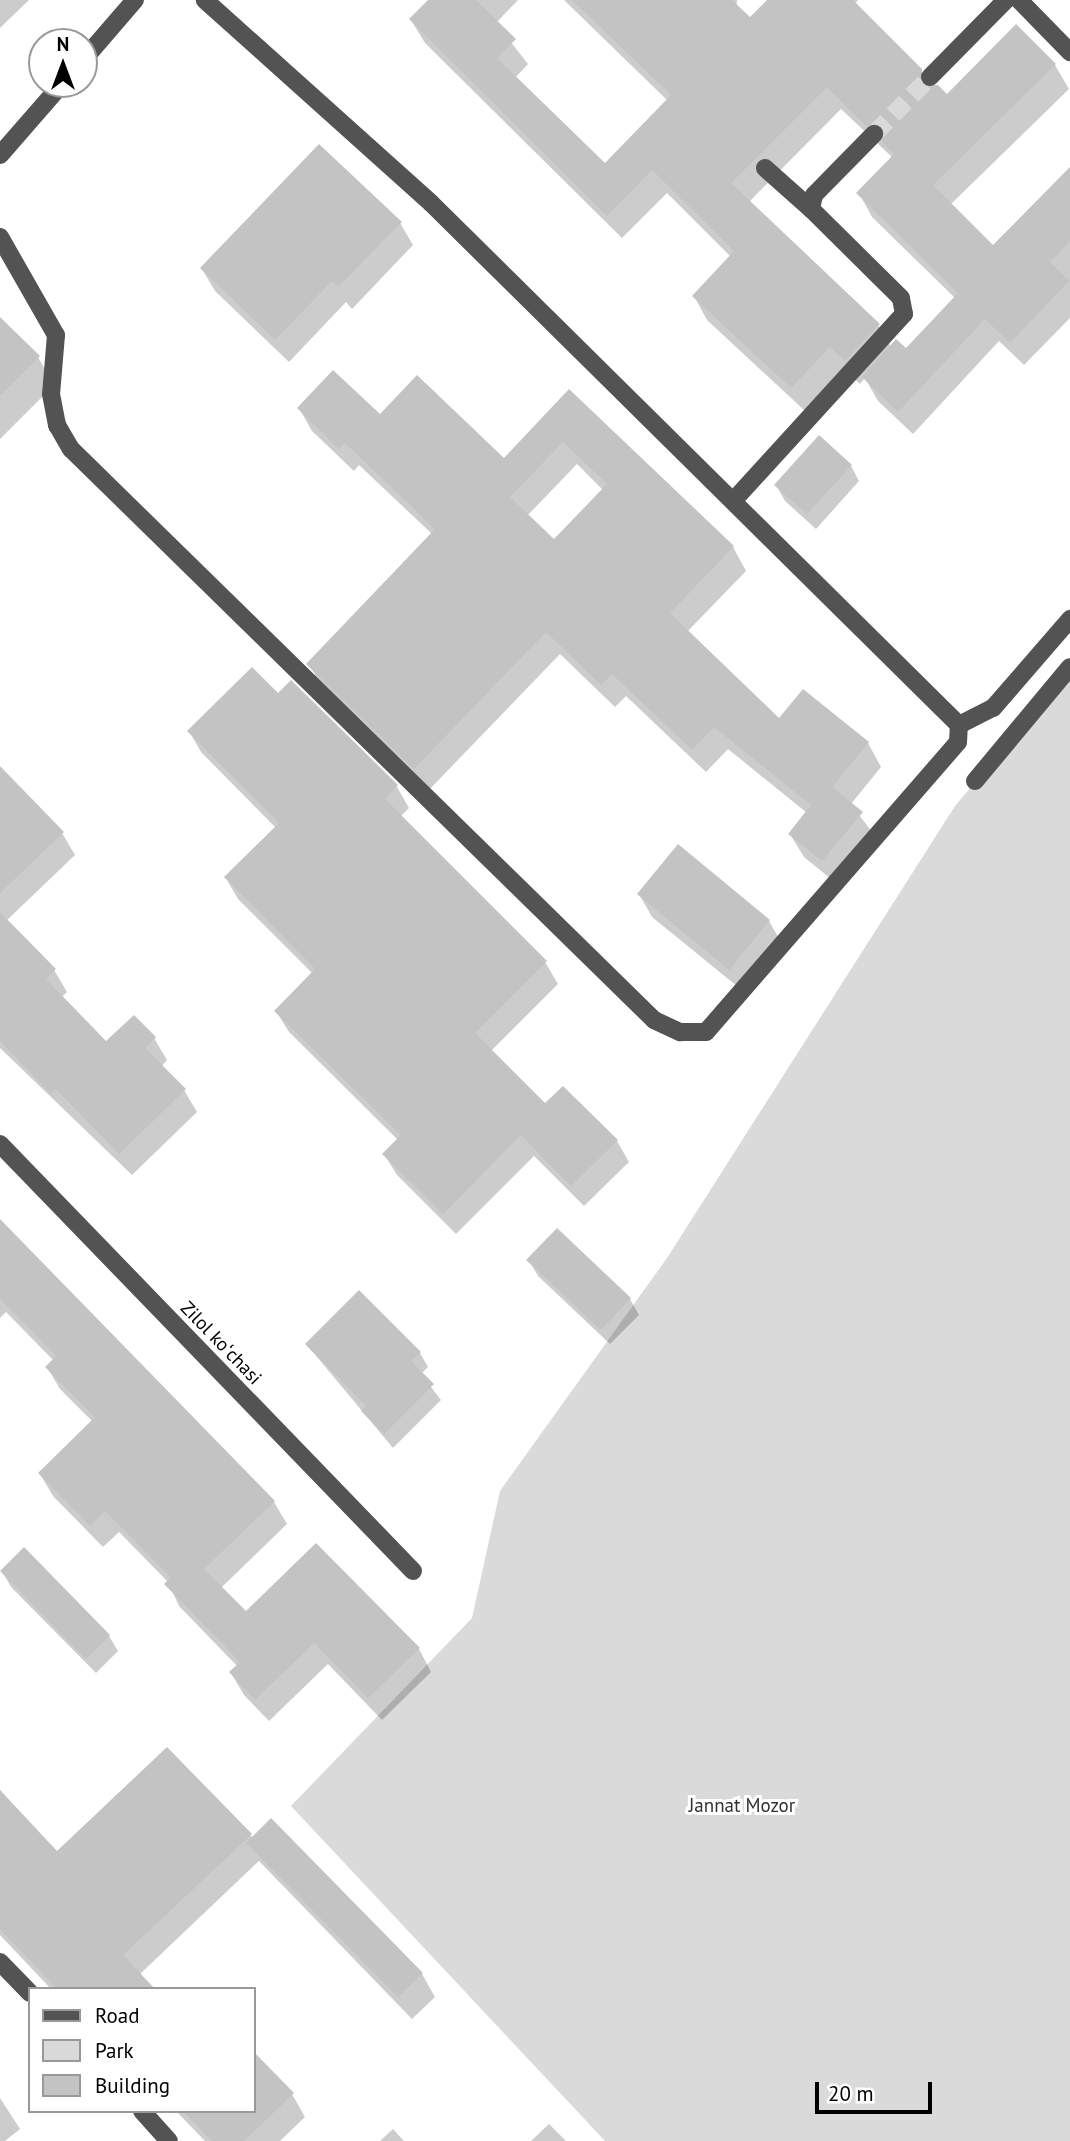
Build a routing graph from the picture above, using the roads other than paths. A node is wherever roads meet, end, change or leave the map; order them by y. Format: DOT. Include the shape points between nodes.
graph roads {
  1 [pos="135,0"];
  2 [pos="205,0"];
  3 [pos="1006,0"];
  4 [pos="1019,0"];
  5 [pos="98,43"];
  6 [pos="1070,52"];
  7 [pos="930,77"];
  8 [pos="50,98"];
  9 [pos="874,134"];
  10 [pos="0,155"];
  11 [pos="765,168"];
  12 [pos="811,209"];
  13 [pos="0,237"];
  14 [pos="734,500"];
  15 [pos="1070,619"];
  16 [pos="1070,667"];
  17 [pos="959,725"];
  18 [pos="975,781"];
  19 [pos="0,1144"];
  20 [pos="412,1572"];
  21 [pos="0,1962"];
  22 [pos="28,1991"];
  23 [pos="144,2113"];
  24 [pos="169,2141"];
  1 -- 5 [label="street"];
  2 -- 14 [label="street" via="431,203"];
  3 -- 7 [label="street"];
  4 -- 6 [label="street"];
  8 -- 10 [label="street"];
  9 -- 12 [label="street" via="814,195"];
  11 -- 12 [label="street"];
  12 -- 14 [label="street" via="901,298 904,314"];
  13 -- 17 [label="street" via="56,335 51,394 57,425 71,449 654,1020 680,1032 706,1031 958,742"];
  14 -- 17 [label="street"];
  15 -- 17 [label="street" via="993,708"];
  16 -- 18 [label="street"];
  19 -- 20 [label="street, Zilol koʻchasi"];
  21 -- 22 [label="street"];
  23 -- 24 [label="street"];
}
